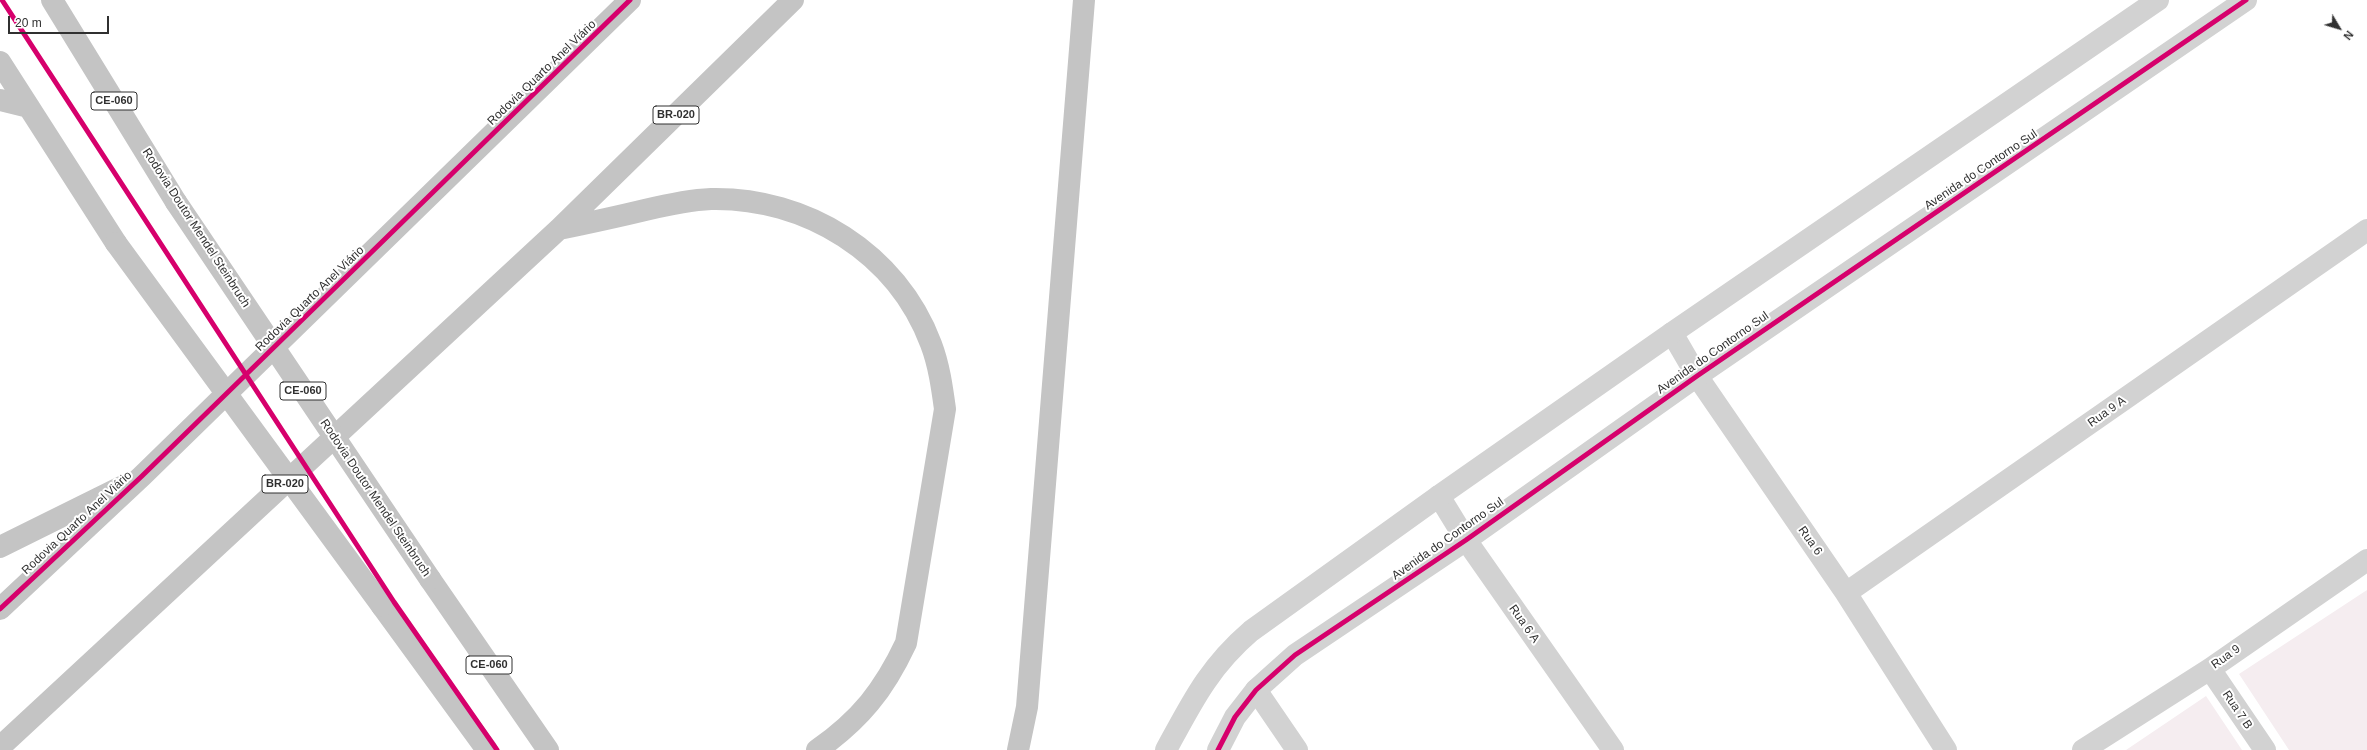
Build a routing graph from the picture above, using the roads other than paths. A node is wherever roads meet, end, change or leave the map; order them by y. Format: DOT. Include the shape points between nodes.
graph roads {
  1 [pos="52,0"];
  2 [pos="630,0"];
  3 [pos="793,0"];
  4 [pos="1084,0"];
  5 [pos="2158,0"];
  6 [pos="2246,0"];
  7 [pos="0,62"];
  8 [pos="0,100"];
  9 [pos="29,107"];
  10 [pos="559,230"];
  11 [pos="2367,230"];
  12 [pos="1672,333"];
  13 [pos="1697,376"];
  14 [pos="142,476"];
  15 [pos="1439,496"];
  16 [pos="1466,540"];
  17 [pos="0,547"];
  18 [pos="2367,560"];
  19 [pos="1846,593"];
  20 [pos="0,609"];
  21 [pos="2210,669"];
  22 [pos="1256,690"];
  23 [pos="4,745"];
  24 [pos="487,750"];
  25 [pos="548,750"];
  26 [pos="817,750"];
  27 [pos="1018,750"];
  28 [pos="1166,750"];
  29 [pos="1218,750"];
  30 [pos="1297,750"];
  31 [pos="1612,750"];
  32 [pos="1946,750"];
  33 [pos="2083,750"];
  34 [pos="2265,750"];
  1 -- 25 [label="highway, Rodovia Doutor Mendel Steinbruch / CE-060, bridge" via="176,202"];
  2 -- 14 [label="highway, Rodovia Quarto Anel Viário"];
  3 -- 10 [label="highway, BR-020"];
  4 -- 27 [label="highway" via="1027,707"];
  5 -- 12 [label="street"];
  6 -- 13 [label="street, Avenida do Contorno Sul"];
  7 -- 9 [label="highway"];
  8 -- 9 [label="highway"];
  9 -- 24 [label="highway, bridge" via="116,243"];
  10 -- 23 [label="highway, BR-020"];
  10 -- 26 [label="highway" via="680,202 710,199 769,204 798,212 851,240 899,286 917,314 933,351 945,409 906,644 894,670 878,694 859,716"];
  11 -- 19 [label="street, Rua 9 A"];
  12 -- 13 [label="street, Rua 6"];
  12 -- 15 [label="street"];
  13 -- 16 [label="street, Avenida do Contorno Sul"];
  13 -- 19 [label="street, Rua 6"];
  14 -- 17 [label="highway"];
  14 -- 20 [label="highway, Rodovia Quarto Anel Viário"];
  15 -- 16 [label="street, Rua 6 A"];
  15 -- 28 [label="street" via="1251,631 1232,648 1216,664 1199,689"];
  16 -- 22 [label="street, Avenida do Contorno Sul" via="1295,655"];
  16 -- 31 [label="street, Rua 6 A"];
  18 -- 21 [label="street, Rua 9"];
  19 -- 32 [label="street, Rua 6"];
  21 -- 33 [label="street, Rua 9"];
  21 -- 34 [label="street, Rua 7 B"];
  22 -- 29 [label="street, Avenida do Contorno Sul" via="1236,717"];
  22 -- 30 [label="street"];
}
